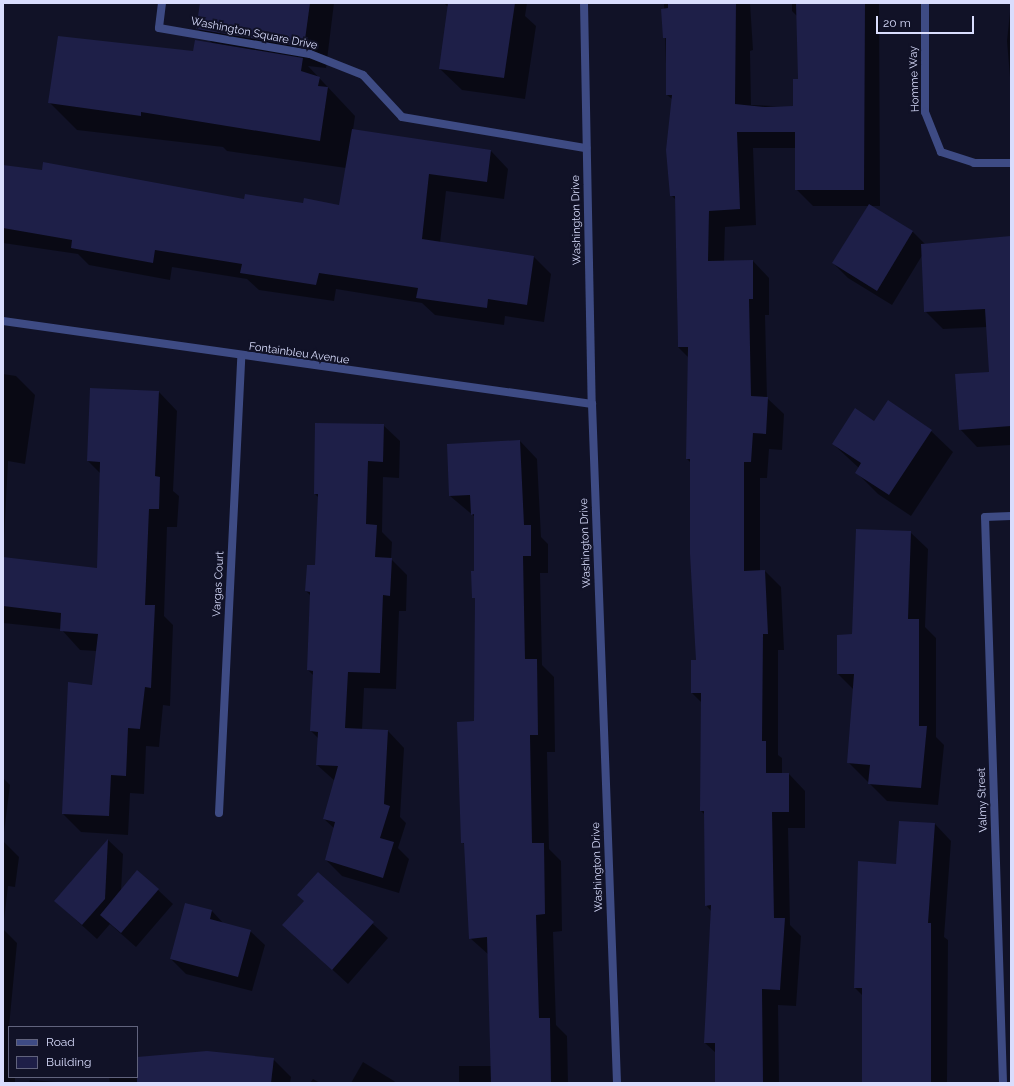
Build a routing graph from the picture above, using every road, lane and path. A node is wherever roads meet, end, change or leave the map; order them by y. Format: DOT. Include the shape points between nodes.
graph roads {
  1 [pos="162,3"];
  2 [pos="584,3"];
  3 [pos="925,3"];
  4 [pos="586,148"];
  5 [pos="1011,163"];
  6 [pos="3,321"];
  7 [pos="241,357"];
  8 [pos="592,404"];
  9 [pos="1011,516"];
  10 [pos="219,813"];
  11 [pos="617,1083"];
  12 [pos="1003,1083"];
  1 -- 4 [label="street, Washington Square Drive" via="159,28 310,54 363,75 402,117"];
  2 -- 4 [label="street, Washington Drive"];
  3 -- 5 [label="street, Homme Way" via="925,112 941,152 974,163"];
  4 -- 8 [label="street, Washington Drive"];
  6 -- 7 [label="street, Fontainbleu Avenue"];
  7 -- 8 [label="street, Fontainbleu Avenue"];
  7 -- 10 [label="street, Vargas Court"];
  8 -- 11 [label="street, Washington Drive"];
  9 -- 12 [label="street, Valmy Street" via="985,517"];
}
